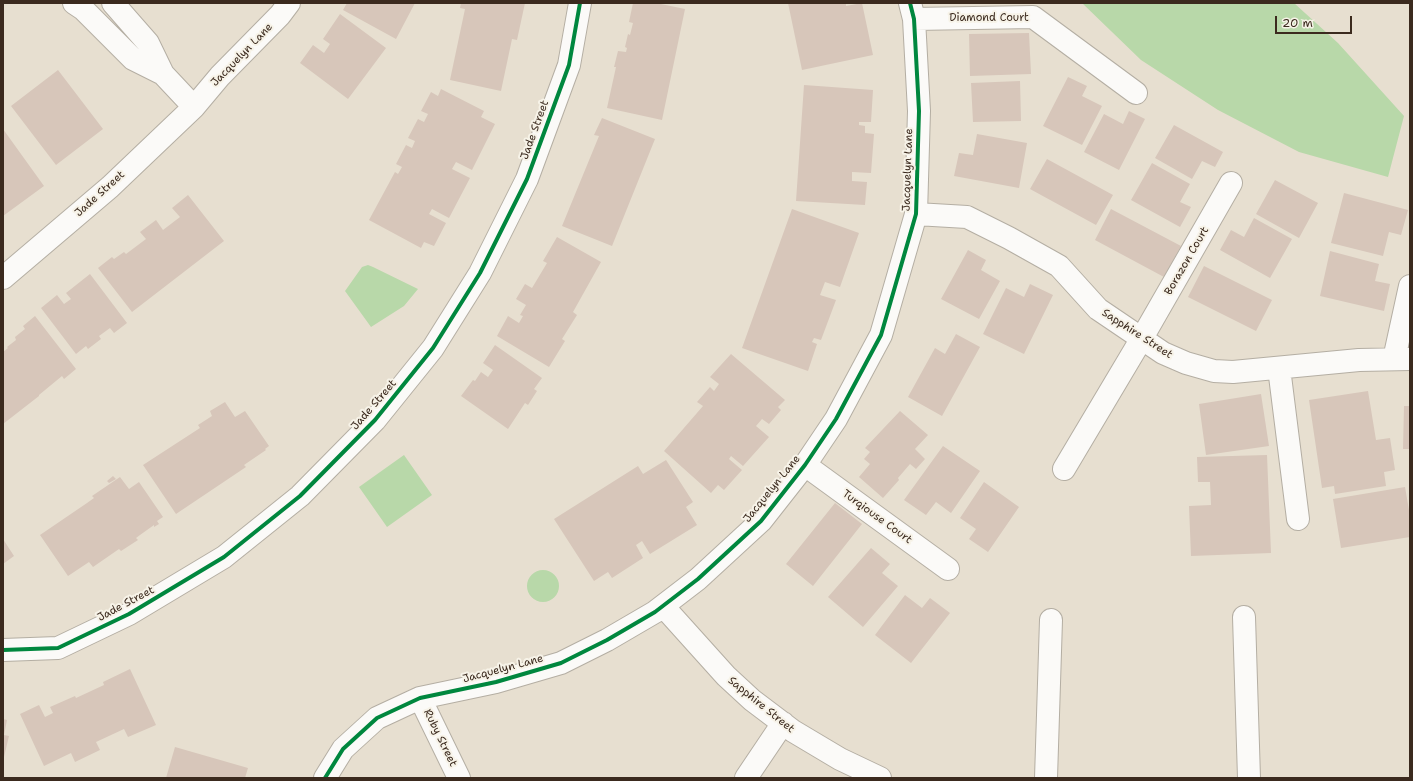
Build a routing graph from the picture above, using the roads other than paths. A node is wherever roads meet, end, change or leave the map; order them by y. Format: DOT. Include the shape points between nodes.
graph roads {
  1 [pos="74,3"];
  2 [pos="113,3"];
  3 [pos="289,3"];
  4 [pos="580,3"];
  5 [pos="912,11"];
  6 [pos="162,74"];
  7 [pos="1136,94"];
  8 [pos="194,107"];
  9 [pos="1231,183"];
  10 [pos="916,214"];
  11 [pos="3,278"];
  12 [pos="1410,286"];
  13 [pos="1142,338"];
  14 [pos="1402,359"];
  15 [pos="1279,368"];
  16 [pos="805,465"];
  17 [pos="1064,468"];
  18 [pos="1298,519"];
  19 [pos="948,569"];
  20 [pos="663,606"];
  21 [pos="1244,617"];
  22 [pos="1051,620"];
  23 [pos="3,650"];
  24 [pos="420,698"];
  25 [pos="783,724"];
  26 [pos="325,778"];
  27 [pos="459,778"];
  28 [pos="746,778"];
  29 [pos="880,778"];
  30 [pos="1046,778"];
  31 [pos="1249,778"];
  1 -- 6 [label="street" via="133,59"];
  2 -- 6 [label="street" via="148,43"];
  3 -- 8 [label="street, Jacquelyn Lane" via="280,16 220,76"];
  4 -- 23 [label="street, Jade Street" via="569,65 527,179 480,273 433,348 376,420 300,496 224,557 129,614 58,648"];
  5 -- 7 [label="street, Diamond Court" via="1033,17"];
  5 -- 10 [label="street, Jacquelyn Lane" via="919,111"];
  6 -- 8 [label="street"];
  8 -- 11 [label="street, Jade Street" via="110,187"];
  9 -- 13 [label="street, Borazon Court"];
  10 -- 13 [label="street, Sapphire Street" via="967,217 1059,266 1098,308"];
  10 -- 16 [label="street, Jacquelyn Lane" via="881,335 836,419"];
  12 -- 14 [label="street"];
  13 -- 15 [label="street, Sapphire Street" via="1163,353 1214,371"];
  13 -- 17 [label="street, Borazon Court"];
  14 -- 15 [label="street, Sapphire Street" via="1359,360"];
  15 -- 18 [label="street"];
  16 -- 19 [label="street, Turqiouse Court"];
  16 -- 20 [label="street, Jacquelyn Lane" via="761,521 698,579"];
  20 -- 24 [label="street, Jacquelyn Lane" via="607,640 561,663 496,682"];
  20 -- 25 [label="street, Sapphire Street" via="726,676"];
  21 -- 31 [label="street"];
  22 -- 30 [label="street"];
  24 -- 26 [label="street, Jacquelyn Lane" via="377,718 343,749"];
  24 -- 27 [label="street, Ruby Street"];
  25 -- 28 [label="street"];
  25 -- 29 [label="street, Sapphire Street" via="840,759"];
}
